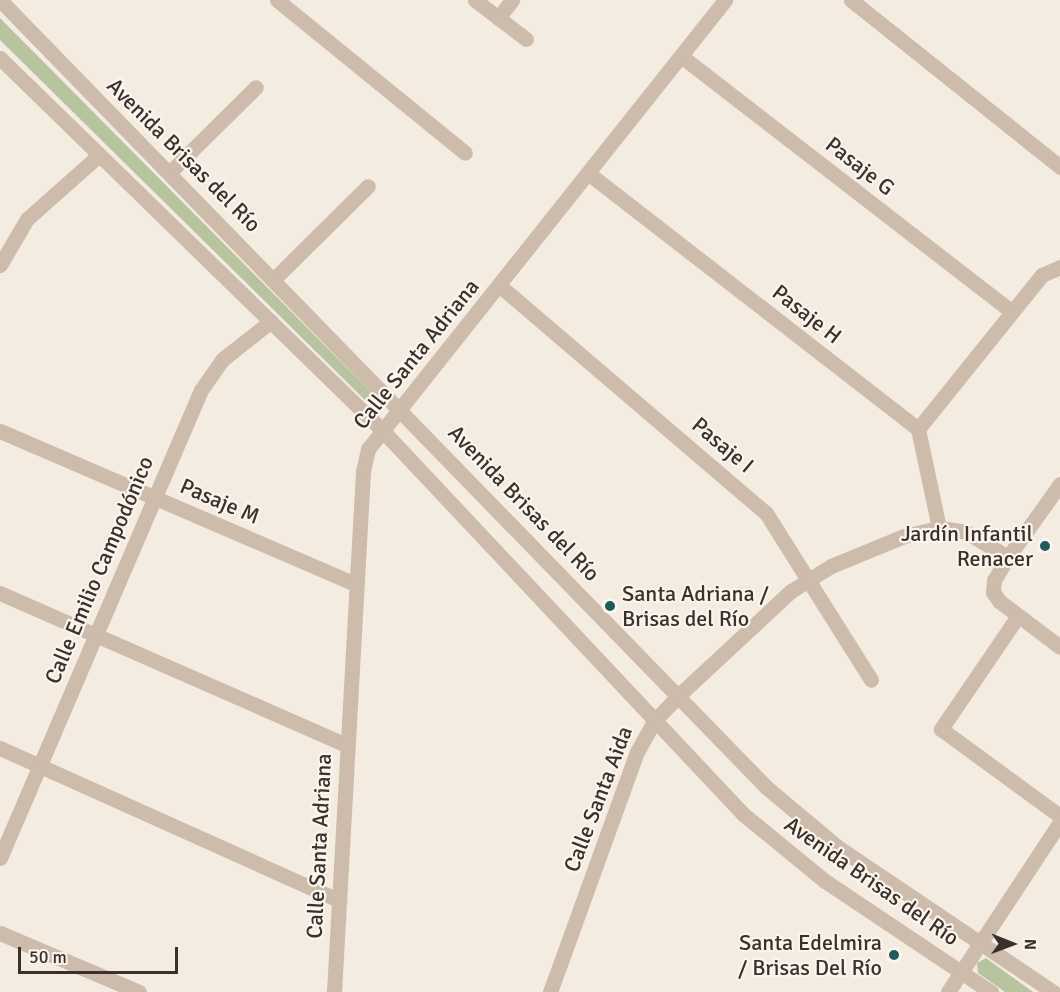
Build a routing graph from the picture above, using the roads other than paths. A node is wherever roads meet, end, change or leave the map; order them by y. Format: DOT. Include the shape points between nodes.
graph roads {
  1 [pos="0,0"];
  2 [pos="277,0"];
  3 [pos="475,0"];
  4 [pos="512,0"];
  5 [pos="725,0"];
  6 [pos="851,0"];
  7 [pos="498,18"];
  8 [pos="526,39"];
  9 [pos="681,56"];
  10 [pos="0,58"];
  11 [pos="256,87"];
  12 [pos="465,153"];
  13 [pos="99,155"];
  14 [pos="1060,167"];
  15 [pos="170,173"];
  16 [pos="588,173"];
  17 [pos="368,186"];
  18 [pos="0,265"];
  19 [pos="1060,267"];
  20 [pos="274,279"];
  21 [pos="500,286"];
  22 [pos="1011,311"];
  23 [pos="271,321"];
  24 [pos="402,410"];
  25 [pos="918,429"];
  26 [pos="382,430"];
  27 [pos="0,431"];
  28 [pos="1060,484"];
  29 [pos="154,497"];
  30 [pos="939,528"];
  31 [pos="1008,557"];
  32 [pos="807,579"];
  33 [pos="356,584"];
  34 [pos="0,593"];
  35 [pos="1018,616"];
  36 [pos="96,635"];
  37 [pos="1060,647"];
  38 [pos="871,680"];
  39 [pos="679,695"];
  40 [pos="654,721"];
  41 [pos="347,745"];
  42 [pos="0,748"];
  43 [pos="40,765"];
  44 [pos="1060,816"];
  45 [pos="1060,822"];
  46 [pos="0,858"];
  47 [pos="339,900"];
  48 [pos="0,933"];
  49 [pos="980,939"];
  50 [pos="959,970"];
  51 [pos="139,992"];
  52 [pos="334,992"];
  53 [pos="550,992"];
  54 [pos="948,992"];
  55 [pos="991,992"];
  56 [pos="1053,992"];
  1 -- 15 [label="street, Avenida Brisas del Río"];
  2 -- 12 [label="street"];
  3 -- 7 [label="street"];
  4 -- 7 [label="street"];
  5 -- 9 [label="street, Calle Santa Adriana"];
  6 -- 14 [label="street"];
  7 -- 8 [label="street"];
  9 -- 16 [label="street, Calle Santa Adriana"];
  9 -- 22 [label="street, Pasaje G"];
  10 -- 13 [label="street, Avenida Brisas del Río"];
  11 -- 15 [label="street"];
  13 -- 18 [label="street" via="27,219"];
  13 -- 23 [label="street, Avenida Brisas del Río"];
  15 -- 20 [label="street, Avenida Brisas del Río"];
  16 -- 21 [label="street, Calle Santa Adriana"];
  16 -- 25 [label="street, Pasaje H"];
  17 -- 20 [label="street"];
  19 -- 22 [label="street" via="1042,275"];
  20 -- 24 [label="street, Avenida Brisas del Río"];
  21 -- 24 [label="street, Calle Santa Adriana"];
  21 -- 32 [label="street, Pasaje I" via="758,503"];
  22 -- 25 [label="street"];
  23 -- 26 [label="street, Avenida Brisas del Río"];
  23 -- 29 [label="street, Calle Emilio Campodónico" via="223,359 207,380"];
  24 -- 26 [label="street, Calle Santa Adriana"];
  24 -- 39 [label="street, Avenida Brisas del Río"];
  25 -- 30 [label="street"];
  26 -- 33 [label="street, Calle Santa Adriana" via="365,460"];
  26 -- 40 [label="street, Avenida Brisas del Río"];
  27 -- 29 [label="street, Pasaje M"];
  28 -- 31 [label="street"];
  29 -- 33 [label="street, Pasaje M"];
  29 -- 36 [label="street, Calle Emilio Campodónico"];
  30 -- 31 [label="street, Calle Santa Aida" via="966,532"];
  30 -- 32 [label="street, Calle Santa Aida" via="904,536"];
  31 -- 35 [label="street" via="993,585 999,601"];
  32 -- 38 [label="street, Pasaje I"];
  32 -- 39 [label="street, Calle Santa Aida"];
  33 -- 41 [label="street, Calle Santa Adriana"];
  34 -- 36 [label="street"];
  35 -- 37 [label="street"];
  35 -- 44 [label="street" via="941,729"];
  36 -- 41 [label="street"];
  36 -- 43 [label="street, Calle Emilio Campodónico"];
  39 -- 40 [label="street, Calle Santa Aida"];
  39 -- 49 [label="street, Avenida Brisas del Río" via="766,787 800,817 839,848"];
  40 -- 50 [label="street, Avenida Brisas del Río" via="783,851"];
  40 -- 53 [label="street, Calle Santa Aida" via="637,752"];
  41 -- 47 [label="street, Calle Santa Adriana"];
  42 -- 43 [label="street"];
  43 -- 46 [label="street, Calle Emilio Campodónico"];
  43 -- 47 [label="street"];
  45 -- 49 [label="street"];
  47 -- 52 [label="street, Calle Santa Adriana"];
  48 -- 51 [label="street"];
  49 -- 50 [label="street"];
  49 -- 56 [label="street, Avenida Brisas del Río"];
  50 -- 54 [label="street"];
  50 -- 55 [label="street, Avenida Brisas del Río"];
}
